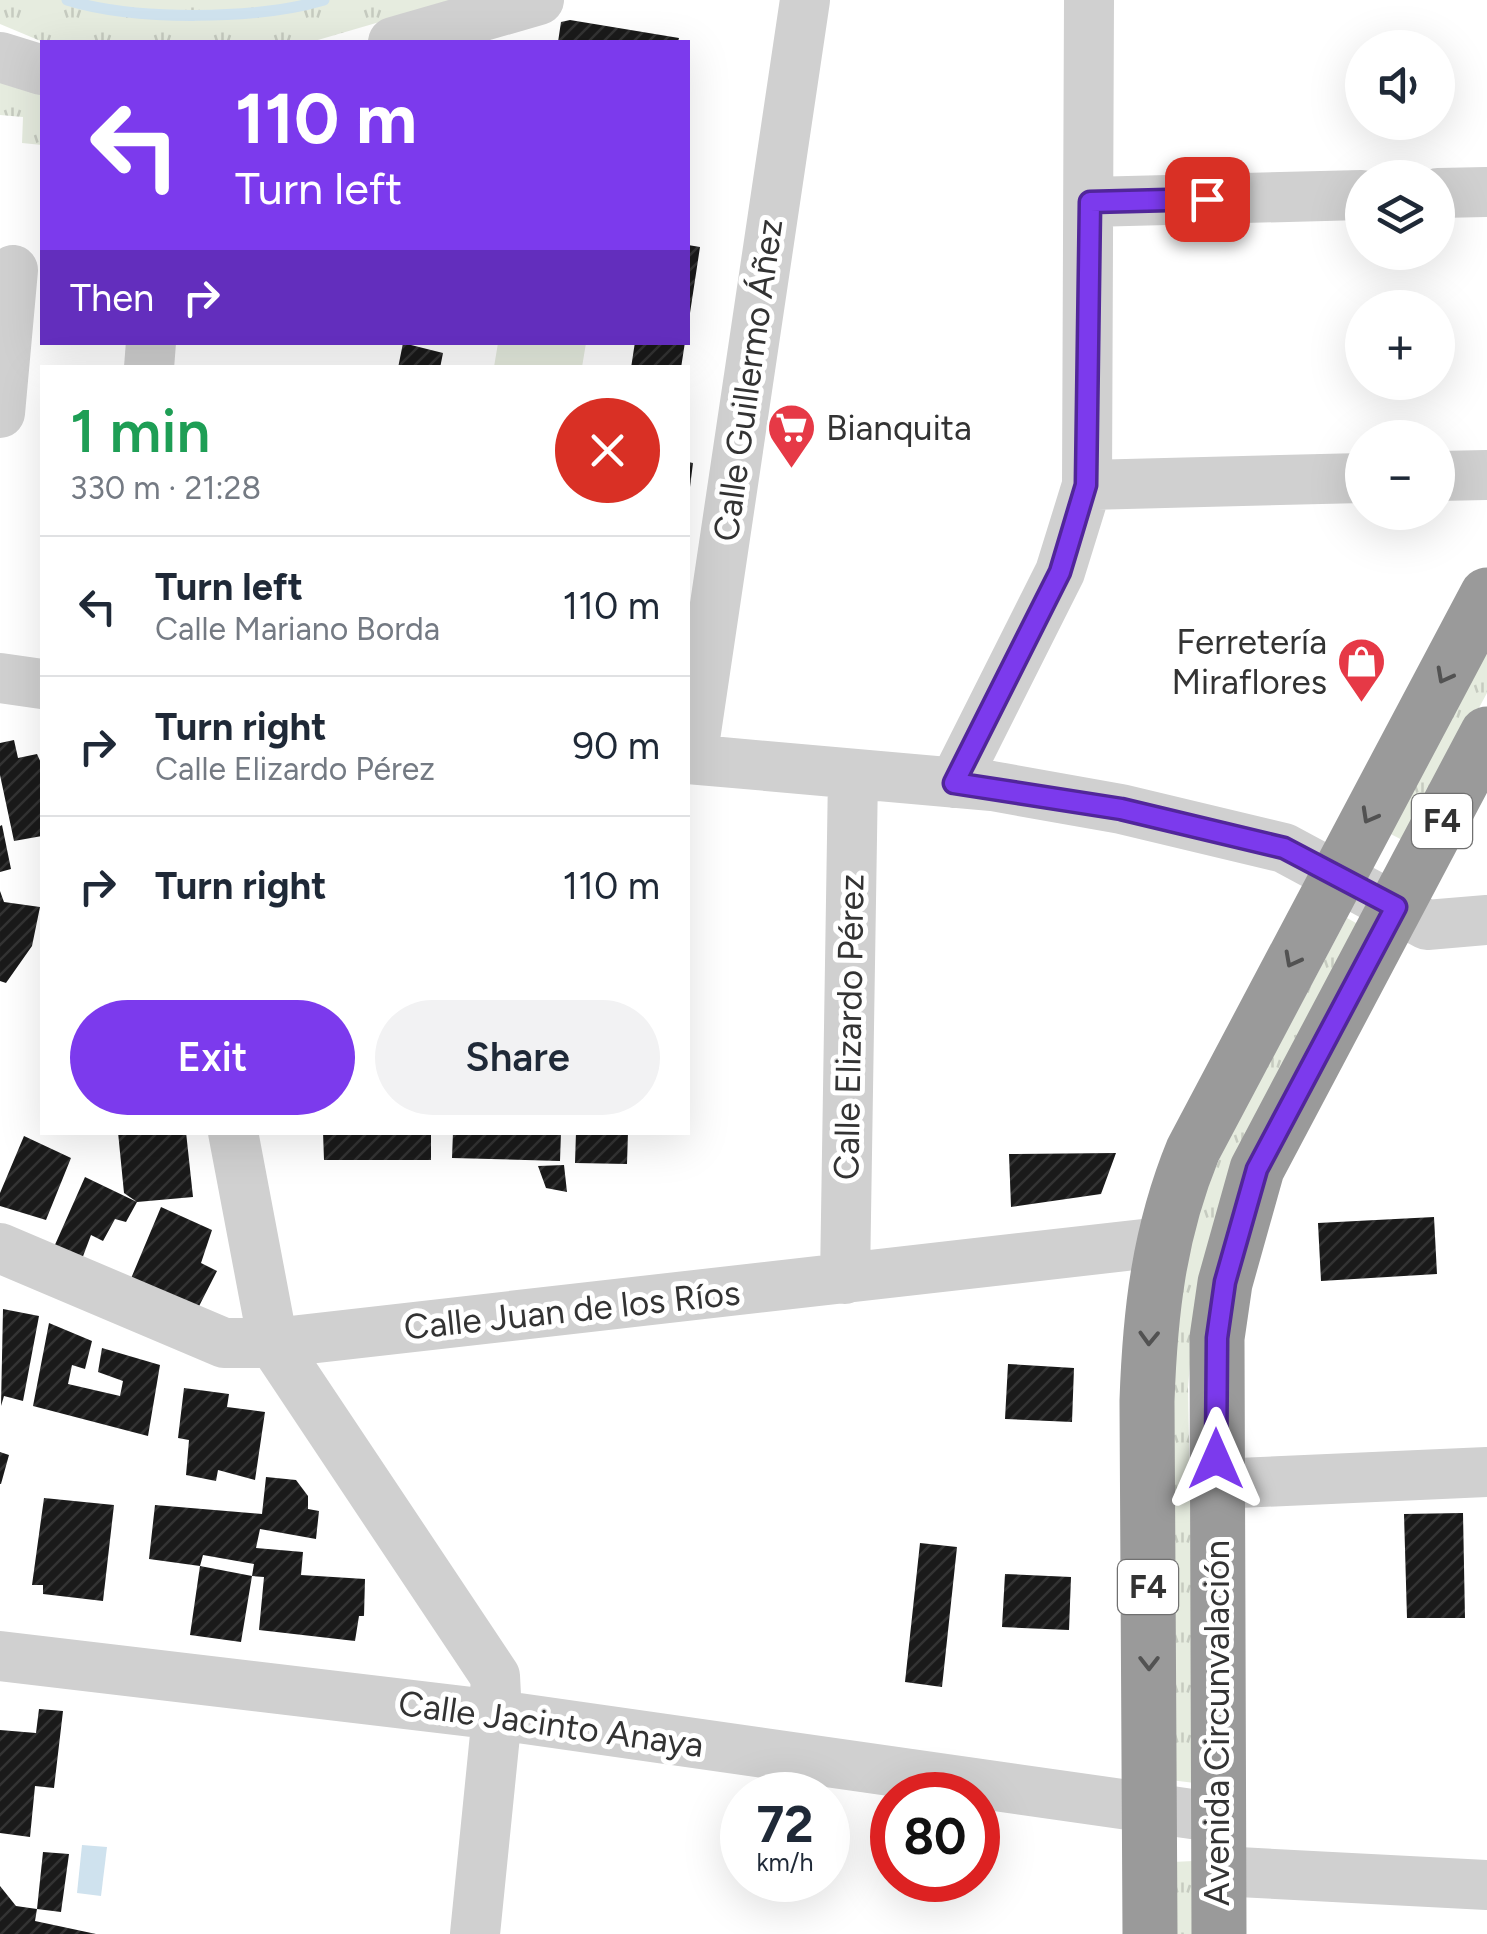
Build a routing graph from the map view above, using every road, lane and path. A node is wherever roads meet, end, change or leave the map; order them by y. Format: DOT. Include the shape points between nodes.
graph roads {
  1 [pos="539,0"];
  2 [pos="805,0"];
  3 [pos="1090,0"];
  4 [pos="401,40"];
  5 [pos="0,56"];
  6 [pos="40,69"];
  7 [pos="1487,192"];
  8 [pos="1455,193"];
  9 [pos="1345,195"];
  10 [pos="1090,202"];
  11 [pos="14,270"];
  12 [pos="0,413"];
  13 [pos="1487,475"];
  14 [pos="1455,476"];
  15 [pos="1345,478"];
  16 [pos="1086,485"];
  17 [pos="1487,595"];
  18 [pos="0,678"];
  19 [pos="40,684"];
  20 [pos="1487,734"];
  21 [pos="690,759"];
  22 [pos="853,775"];
  23 [pos="954,783"];
  24 [pos="1337,873"];
  25 [pos="1396,907"];
  26 [pos="1487,920"];
  27 [pos="234,1135"];
  28 [pos="1161,1242"];
  29 [pos="0,1248"];
  30 [pos="845,1279"];
  31 [pos="274,1344"];
  32 [pos="1487,1450"];
  33 [pos="1216,1471"];
  34 [pos="1487,1472"];
  35 [pos="0,1656"];
  36 [pos="498,1715"];
  37 [pos="1150,1810"];
  38 [pos="1220,1845"];
  39 [pos="1487,1885"];
  40 [pos="475,1934"];
  41 [pos="1150,1934"];
  42 [pos="1219,1934"];
  1 -- 4 [label="street"];
  2 -- 21 [label="street, Calle Guillermo Áñez"];
  3 -- 10 [label="street"];
  5 -- 6 [label="street"];
  7 -- 8 [label="street"];
  9 -- 10 [label="street"];
  10 -- 16 [label="street"];
  11 -- 12 [label="street"];
  13 -- 14 [label="street"];
  15 -- 16 [label="street"];
  16 -- 23 [label="street" via="1060,572"];
  17 -- 24 [label="highway, Avenida Circunvalación / F4, one-way"];
  18 -- 19 [label="street"];
  20 -- 25 [label="highway, Avenida Circunvalación / F4"];
  21 -- 22 [label="street"];
  22 -- 23 [label="street"];
  22 -- 30 [label="street, Calle Elizardo Pérez"];
  23 -- 24 [label="street" via="1220,832 1284,848"];
  24 -- 25 [label="street"];
  24 -- 28 [label="highway, Avenida Circunvalación / F4, one-way" via="1193,1150"];
  25 -- 26 [label="street" via="1427,926"];
  25 -- 33 [label="highway, Avenida Circunvalación / F4" via="1257,1169 1225,1282 1217,1338"];
  27 -- 31 [label="street"];
  28 -- 30 [label="street, Calle Juan de los Ríos"];
  28 -- 37 [label="highway, Avenida Circunvalación / F4, one-way" via="1147,1401"];
  29 -- 31 [label="street, Calle Juan de los Ríos" via="224,1344"];
  30 -- 31 [label="street, Calle Juan de los Ríos"];
  31 -- 36 [label="street" via="495,1676"];
  32 -- 33 [label="street"];
  33 -- 34 [label="street"];
  33 -- 38 [label="highway, Avenida Circunvalación / F4"];
  35 -- 36 [label="street, Calle Jacinto Anaya"];
  36 -- 37 [label="street, Calle Jacinto Anaya"];
  36 -- 40 [label="street"];
  37 -- 38 [label="street, Calle Jacinto Anaya"];
  37 -- 41 [label="highway, Avenida Circunvalación / F4"];
  38 -- 39 [label="street, Calle Jacinto Anaya"];
  38 -- 42 [label="highway, Avenida Circunvalación / F4"];
}
